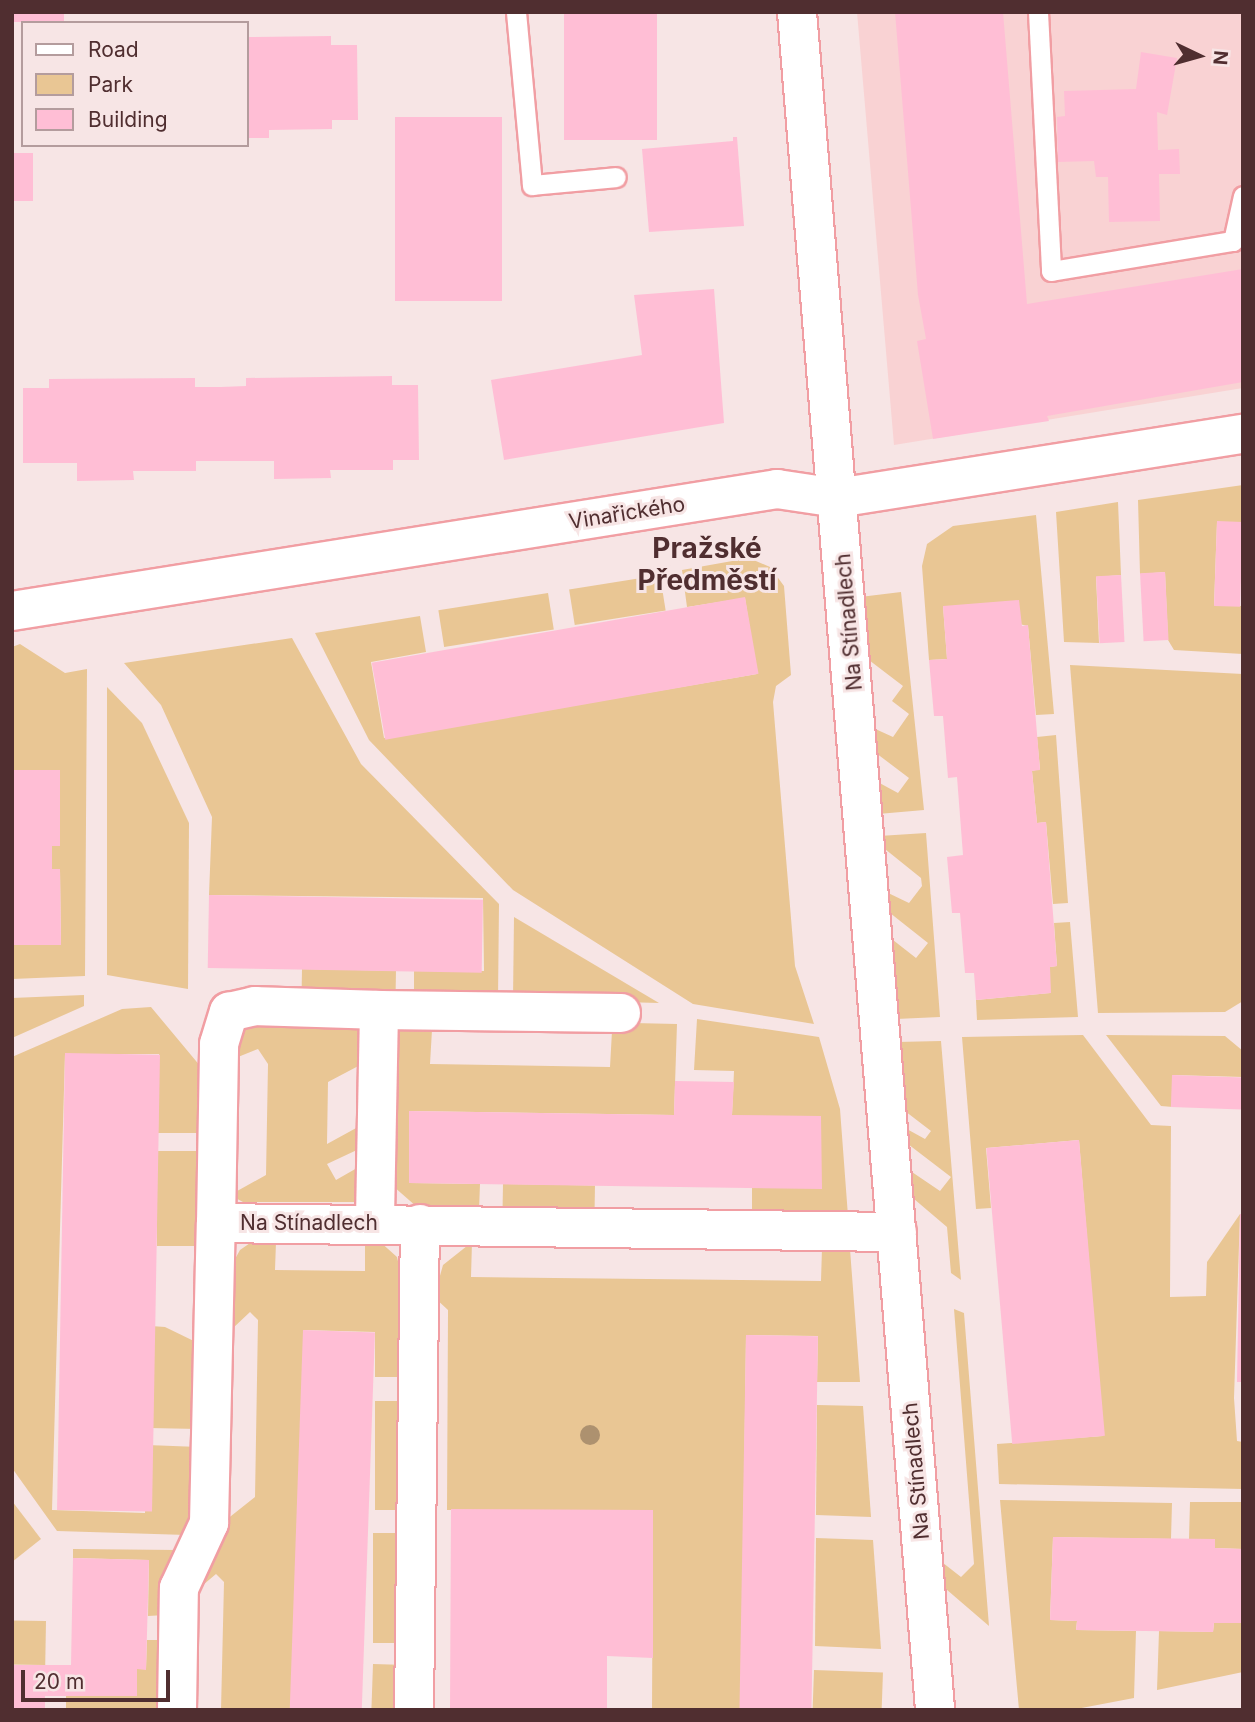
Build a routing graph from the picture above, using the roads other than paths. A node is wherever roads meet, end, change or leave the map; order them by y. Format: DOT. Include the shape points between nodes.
graph roads {
  1 [pos="516,12"];
  2 [pos="797,12"];
  3 [pos="1038,12"];
  4 [pos="616,177"];
  5 [pos="1243,196"];
  6 [pos="1243,434"];
  7 [pos="837,498"];
  8 [pos="12,611"];
  9 [pos="379,1010"];
  10 [pos="621,1013"];
  11 [pos="216,1223"];
  12 [pos="375,1223"];
  13 [pos="420,1224"];
  14 [pos="897,1232"];
  15 [pos="177,1710"];
  16 [pos="414,1710"];
  17 [pos="935,1710"];
  1 -- 4 [label="lane" via="532,185"];
  2 -- 7 [label="street, Na Stínadlech"];
  3 -- 5 [label="lane" via="1051,271 1233,241"];
  6 -- 7 [label="street, Vinařického"];
  7 -- 8 [label="street, Vinařického" via="777,489"];
  7 -- 14 [label="street, Na Stínadlech"];
  9 -- 10 [label="street"];
  9 -- 11 [label="street" via="255,1006 229,1012 219,1044"];
  9 -- 12 [label="street"];
  11 -- 12 [label="street, Na Stínadlech"];
  11 -- 15 [label="street, Na Stínadlech" via="209,1523 179,1588"];
  12 -- 13 [label="street, Na Stínadlech"];
  13 -- 14 [label="street, Na Stínadlech"];
  13 -- 16 [label="street"];
  14 -- 17 [label="street, Na Stínadlech"];
}
